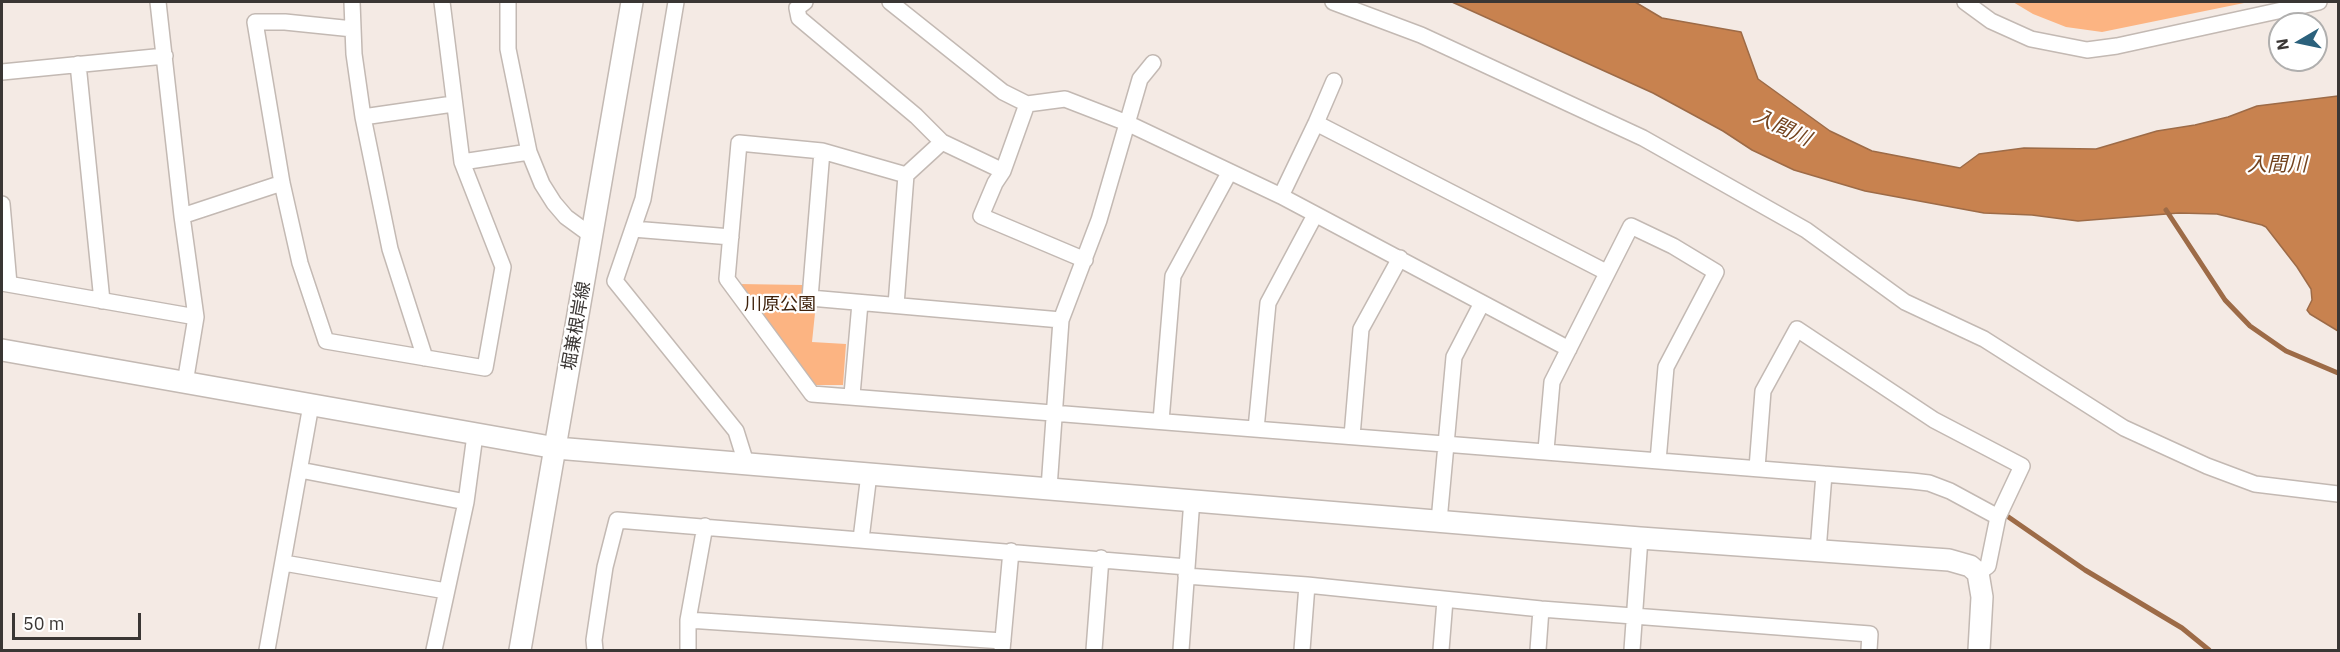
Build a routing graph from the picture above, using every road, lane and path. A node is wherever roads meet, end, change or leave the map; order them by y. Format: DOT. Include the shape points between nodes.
graph roads {
  1 [pos="158,2"];
  2 [pos="352,2"];
  3 [pos="442,2"];
  4 [pos="508,2"];
  5 [pos="632,2"];
  6 [pos="676,2"];
  7 [pos="805,2"];
  8 [pos="890,2"];
  9 [pos="1333,2"];
  10 [pos="1965,2"];
  11 [pos="2319,2"];
  12 [pos="353,29"];
  13 [pos="165,56"];
  14 [pos="1153,63"];
  15 [pos="78,64"];
  16 [pos="2,72"];
  17 [pos="1334,81"];
  18 [pos="453,104"];
  19 [pos="1027,104"];
  20 [pos="363,117"];
  21 [pos="1127,123"];
  22 [pos="1316,123"];
  23 [pos="942,142"];
  24 [pos="822,151"];
  25 [pos="529,152"];
  26 [pos="462,162"];
  27 [pos="1003,171"];
  28 [pos="1229,172"];
  29 [pos="906,175"];
  30 [pos="282,183"];
  31 [pos="1281,196"];
  32 [pos="2,204"];
  33 [pos="1315,215"];
  34 [pos="182,216"];
  35 [pos="633,229"];
  36 [pos="592,236"];
  37 [pos="731,237"];
  38 [pos="1400,258"];
  39 [pos="1085,260"];
  40 [pos="1606,272"];
  41 [pos="5,284"];
  42 [pos="102,301"];
  43 [pos="860,303"];
  44 [pos="1482,303"];
  45 [pos="896,305"];
  46 [pos="196,317"];
  47 [pos="1061,320"];
  48 [pos="2,350"];
  49 [pos="1569,350"];
  50 [pos="425,358"];
  51 [pos="185,383"];
  52 [pos="852,395"];
  53 [pos="311,405"];
  54 [pos="1055,412"];
  55 [pos="1161,421"];
  56 [pos="1256,429"];
  57 [pos="475,435"];
  58 [pos="1352,436"];
  59 [pos="1446,443"];
  60 [pos="556,448"];
  61 [pos="1546,450"];
  62 [pos="1658,461"];
  63 [pos="746,464"];
  64 [pos="1757,468"];
  65 [pos="300,470"];
  66 [pos="868,474"];
  67 [pos="1824,474"];
  68 [pos="1049,488"];
  69 [pos="2338,494"];
  70 [pos="1192,499"];
  71 [pos="466,502"];
  72 [pos="1998,516"];
  73 [pos="1439,521"];
  74 [pos="705,526"];
  75 [pos="1640,538"];
  76 [pos="861,539"];
  77 [pos="1011,551"];
  78 [pos="1818,551"];
  79 [pos="1101,558"];
  80 [pos="284,563"];
  81 [pos="1186,572"];
  82 [pos="1978,573"];
  83 [pos="1307,585"];
  84 [pos="446,591"];
  85 [pos="1445,600"];
  86 [pos="1541,609"];
  87 [pos="1635,616"];
  88 [pos="688,620"];
  89 [pos="1003,646"];
  90 [pos="267,651"];
  91 [pos="434,651"];
  92 [pos="520,651"];
  93 [pos="595,651"];
  94 [pos="688,651"];
  95 [pos="1094,651"];
  96 [pos="1181,651"];
  97 [pos="1302,651"];
  98 [pos="1442,651"];
  99 [pos="1538,651"];
  100 [pos="1632,651"];
  101 [pos="1869,651"];
  102 [pos="1979,651"];
  1 -- 13 [label="street"];
  2 -- 12 [label="street"];
  3 -- 18 [label="street"];
  4 -- 25 [label="street" via="508,49"];
  5 -- 36 [label="street, 堀兼根岸線"];
  6 -- 35 [label="street" via="643,199"];
  7 -- 23 [label="street" via="797,8 799,18"];
  8 -- 19 [label="street" via="1003,92"];
  9 -- 69 [label="street" via="1421,35 1643,138 1806,230 1905,302 1984,339 2124,428 2255,484"];
  10 -- 11 [label="street" via="1991,21 2031,39 2087,50"];
  12 -- 20 [label="street"];
  12 -- 30 [label="street" via="255,21"];
  13 -- 15 [label="street"];
  13 -- 34 [label="street"];
  14 -- 21 [label="street" via="1140,80"];
  15 -- 16 [label="street"];
  15 -- 42 [label="street"];
  17 -- 22 [label="street"];
  18 -- 20 [label="street"];
  18 -- 26 [label="street"];
  19 -- 21 [label="street" via="1065,99"];
  19 -- 27 [label="street"];
  20 -- 50 [label="street" via="390,249"];
  21 -- 28 [label="street"];
  21 -- 39 [label="street"];
  22 -- 31 [label="street"];
  22 -- 40 [label="street"];
  23 -- 27 [label="street"];
  23 -- 29 [label="street"];
  24 -- 29 [label="street"];
  24 -- 37 [label="street" via="739,143"];
  24 -- 43 [label="street" via="810,298"];
  25 -- 26 [label="street"];
  25 -- 36 [label="street" via="554,202 566,217"];
  26 -- 50 [label="street" via="503,267 487,356 484,368"];
  27 -- 39 [label="street" via="981,216"];
  28 -- 31 [label="street"];
  28 -- 55 [label="street" via="1173,276"];
  29 -- 45 [label="street"];
  30 -- 34 [label="street"];
  30 -- 50 [label="street" via="300,263 326,341"];
  31 -- 33 [label="street"];
  32 -- 41 [label="street"];
  33 -- 38 [label="street"];
  33 -- 56 [label="street" via="1268,303"];
  34 -- 46 [label="street"];
  35 -- 37 [label="street"];
  35 -- 63 [label="street" via="615,280 736,431"];
  36 -- 60 [label="street, 堀兼根岸線"];
  37 -- 52 [label="street" via="727,279 812,394"];
  38 -- 44 [label="street"];
  38 -- 58 [label="street" via="1361,329"];
  39 -- 47 [label="street"];
  40 -- 49 [label="street"];
  40 -- 62 [label="street" via="1631,226 1716,272 1666,367"];
  41 -- 42 [label="street"];
  42 -- 46 [label="street"];
  43 -- 45 [label="street"];
  43 -- 52 [label="street"];
  44 -- 49 [label="street"];
  44 -- 59 [label="street" via="1454,357"];
  45 -- 47 [label="street"];
  46 -- 51 [label="street"];
  47 -- 54 [label="street"];
  48 -- 51 [label="street"];
  49 -- 61 [label="street" via="1552,382"];
  51 -- 53 [label="street"];
  52 -- 54 [label="street"];
  53 -- 57 [label="street"];
  53 -- 65 [label="street"];
  54 -- 55 [label="street"];
  54 -- 68 [label="street"];
  55 -- 56 [label="street"];
  56 -- 58 [label="street"];
  57 -- 60 [label="street"];
  57 -- 71 [label="street"];
  58 -- 59 [label="street"];
  59 -- 61 [label="street"];
  59 -- 73 [label="street"];
  60 -- 63 [label="street"];
  60 -- 92 [label="street, 堀兼根岸線"];
  61 -- 62 [label="street"];
  62 -- 64 [label="street"];
  63 -- 66 [label="street"];
  64 -- 67 [label="street"];
  64 -- 72 [label="street" via="1762,391 1797,329 1934,420 2022,466"];
  65 -- 71 [label="street"];
  65 -- 80 [label="street"];
  66 -- 68 [label="street"];
  66 -- 76 [label="street"];
  67 -- 72 [label="street" via="1929,483"];
  67 -- 78 [label="street"];
  68 -- 70 [label="street"];
  70 -- 73 [label="street"];
  70 -- 81 [label="street"];
  71 -- 84 [label="street"];
  72 -- 82 [label="street" via="1988,566"];
  73 -- 75 [label="street"];
  74 -- 76 [label="street"];
  74 -- 88 [label="street"];
  74 -- 93 [label="street" via="616,520 605,567"];
  75 -- 78 [label="street"];
  75 -- 87 [label="street"];
  76 -- 77 [label="street"];
  77 -- 79 [label="street"];
  77 -- 89 [label="street"];
  78 -- 82 [label="street" via="1949,561 1970,566"];
  79 -- 81 [label="street"];
  79 -- 95 [label="street"];
  80 -- 84 [label="street"];
  80 -- 90 [label="street"];
  81 -- 83 [label="street"];
  81 -- 96 [label="street"];
  82 -- 102 [label="street" via="1982,597"];
  83 -- 85 [label="street"];
  83 -- 97 [label="street"];
  84 -- 91 [label="street"];
  85 -- 86 [label="street"];
  85 -- 98 [label="street"];
  86 -- 87 [label="street"];
  86 -- 99 [label="street"];
  87 -- 100 [label="street"];
  87 -- 101 [label="street" via="1870,634"];
  88 -- 89 [label="street"];
  88 -- 94 [label="street"];
}
